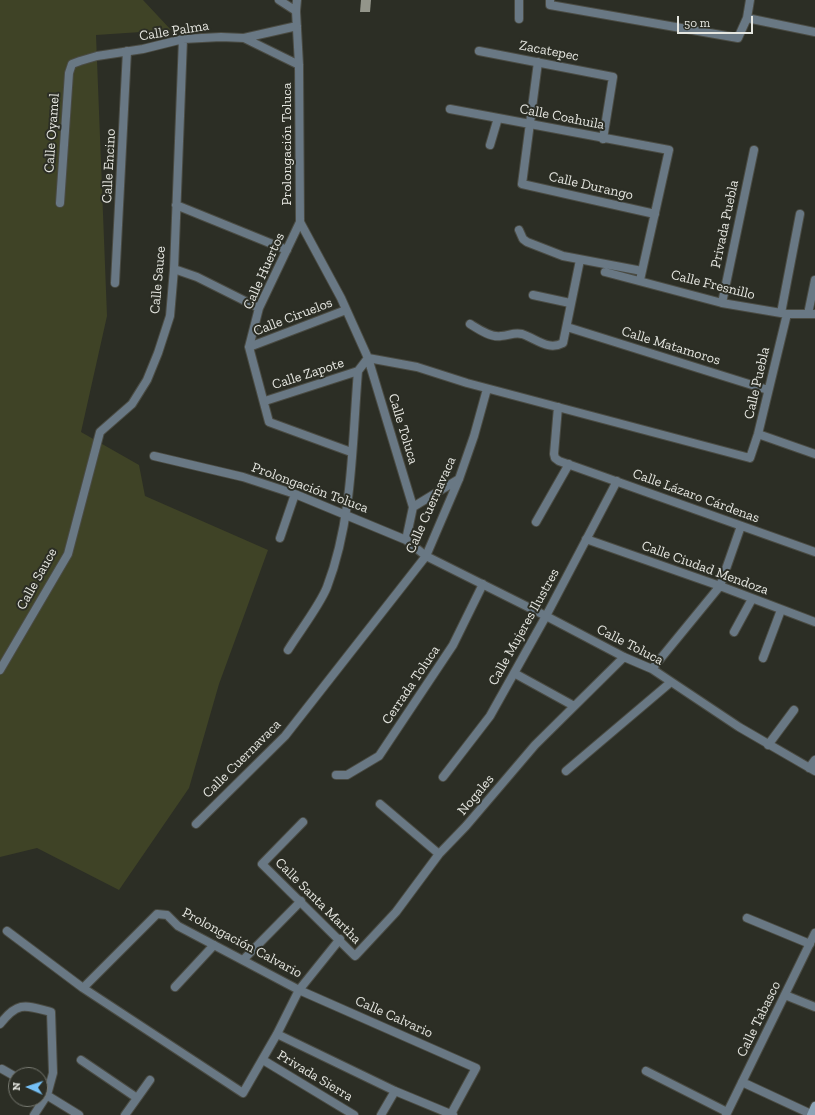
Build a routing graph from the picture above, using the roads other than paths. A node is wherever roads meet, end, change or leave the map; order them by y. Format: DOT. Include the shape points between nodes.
graph roads {
  1 [pos="279,0"];
  2 [pos="297,0"];
  3 [pos="519,0"];
  4 [pos="750,0"];
  5 [pos="550,2"];
  6 [pos="296,11"];
  7 [pos="519,18"];
  8 [pos="747,18"];
  9 [pos="297,26"];
  10 [pos="815,32"];
  11 [pos="244,38"];
  12 [pos="183,39"];
  13 [pos="479,50"];
  14 [pos="127,52"];
  15 [pos="538,62"];
  16 [pos="72,64"];
  17 [pos="299,65"];
  18 [pos="450,109"];
  19 [pos="498,118"];
  20 [pos="529,124"];
  21 [pos="602,138"];
  22 [pos="490,145"];
  23 [pos="754,150"];
  24 [pos="60,203"];
  25 [pos="176,205"];
  26 [pos="655,214"];
  27 [pos="800,214"];
  28 [pos="300,222"];
  29 [pos="519,230"];
  30 [pos="287,250"];
  31 [pos="580,260"];
  32 [pos="174,269"];
  33 [pos="605,272"];
  34 [pos="641,275"];
  35 [pos="815,280"];
  36 [pos="116,283"];
  37 [pos="533,295"];
  38 [pos="722,303"];
  39 [pos="570,304"];
  40 [pos="259,308"];
  41 [pos="346,310"];
  42 [pos="784,313"];
  43 [pos="811,314"];
  44 [pos="470,324"];
  45 [pos="567,327"];
  46 [pos="249,348"];
  47 [pos="368,358"];
  48 [pos="358,371"];
  49 [pos="487,389"];
  50 [pos="768,390"];
  51 [pos="265,401"];
  52 [pos="558,407"];
  53 [pos="758,434"];
  54 [pos="351,452"];
  55 [pos="815,454"];
  56 [pos="154,456"];
  57 [pos="569,464"];
  58 [pos="459,479"];
  59 [pos="617,481"];
  60 [pos="295,494"];
  61 [pos="413,507"];
  62 [pos="346,514"];
  63 [pos="536,522"];
  64 [pos="741,526"];
  65 [pos="280,538"];
  66 [pos="406,540"];
  67 [pos="586,540"];
  68 [pos="815,552"];
  69 [pos="426,556"];
  70 [pos="483,584"];
  71 [pos="720,586"];
  72 [pos="752,599"];
  73 [pos="781,610"];
  74 [pos="546,616"];
  75 [pos="815,622"];
  76 [pos="734,632"];
  77 [pos="288,650"];
  78 [pos="624,657"];
  79 [pos="763,658"];
  80 [pos="652,669"];
  81 [pos="0,670"];
  82 [pos="514,673"];
  83 [pos="671,682"];
  84 [pos="574,706"];
  85 [pos="794,710"];
  86 [pos="768,745"];
  87 [pos="815,760"];
  88 [pos="812,770"];
  89 [pos="566,771"];
  90 [pos="336,775"];
  91 [pos="443,777"];
  92 [pos="380,804"];
  93 [pos="303,822"];
  94 [pos="196,824"];
  95 [pos="440,854"];
  96 [pos="301,901"];
  97 [pos="747,918"];
  98 [pos="7,931"];
  99 [pos="815,934"];
  100 [pos="340,939"];
  101 [pos="810,944"];
  102 [pos="214,945"];
  103 [pos="354,956"];
  104 [pos="243,960"];
  105 [pos="175,987"];
  106 [pos="83,988"];
  107 [pos="299,990"];
  108 [pos="785,995"];
  109 [pos="815,1007"];
  110 [pos="0,1024"];
  111 [pos="277,1034"];
  112 [pos="81,1060"];
  113 [pos="262,1060"];
  114 [pos="2,1069"];
  115 [pos="646,1071"];
  116 [pos="8,1072"];
  117 [pos="150,1080"];
  118 [pos="742,1082"];
  119 [pos="48,1084"];
  120 [pos="395,1091"];
  121 [pos="48,1096"];
  122 [pos="137,1098"];
  123 [pos="815,1106"];
  124 [pos="727,1114"];
  125 [pos="79,1115"];
  126 [pos="125,1115"];
  127 [pos="354,1115"];
  128 [pos="381,1115"];
  129 [pos="452,1115"];
  130 [pos="812,1115"];
  1 -- 6 [label="street"];
  2 -- 6 [label="street, Prolongación Toluca"];
  3 -- 7 [label="street"];
  4 -- 8 [label="street"];
  5 -- 8 [label="street" via="738,38"];
  6 -- 9 [label="street, Prolongación Toluca"];
  8 -- 10 [label="street"];
  9 -- 11 [label="street"];
  9 -- 17 [label="street, Prolongación Toluca"];
  11 -- 12 [label="street, Calle Palma" via="221,36"];
  11 -- 17 [label="street, Calle Palma"];
  12 -- 14 [label="street, Calle Palma"];
  12 -- 25 [label="street, Calle Sauce"];
  13 -- 15 [label="street, Zacatepec"];
  14 -- 16 [label="street, Calle Palma" via="97,56"];
  14 -- 36 [label="street, Calle Encino"];
  15 -- 20 [label="street"];
  15 -- 21 [label="street, Zacatepec" via="613,77"];
  16 -- 24 [label="street, Calle Oyamel" via="69,73"];
  17 -- 28 [label="street, Prolongación Toluca"];
  18 -- 19 [label="street, Calle Coahuila"];
  19 -- 20 [label="street, Calle Coahuila"];
  19 -- 22 [label="street"];
  20 -- 21 [label="street, Calle Coahuila"];
  20 -- 26 [label="street, Calle Durango" via="522,184"];
  21 -- 26 [label="street, Calle Coahuila" via="668,150"];
  23 -- 38 [label="street, Privada Puebla"];
  25 -- 30 [label="street"];
  25 -- 32 [label="street, Calle Sauce"];
  26 -- 34 [label="street"];
  27 -- 42 [label="street, Calle Puebla"];
  28 -- 30 [label="street, Calle Huertos"];
  28 -- 41 [label="street"];
  29 -- 31 [label="street" via="527,242"];
  30 -- 40 [label="street, Calle Huertos"];
  31 -- 34 [label="street"];
  31 -- 39 [label="street"];
  32 -- 40 [label="street" via="197,277"];
  32 -- 81 [label="street, Calle Sauce" via="170,316 147,380 132,404 100,432 68,554"];
  33 -- 34 [label="street, Calle Fresnillo"];
  34 -- 38 [label="street, Calle Fresnillo"];
  35 -- 43 [label="street"];
  37 -- 39 [label="street"];
  38 -- 42 [label="street, Calle Fresnillo"];
  39 -- 45 [label="street"];
  40 -- 46 [label="street, Calle Huertos"];
  41 -- 46 [label="street, Calle Ciruelos"];
  41 -- 47 [label="street"];
  42 -- 43 [label="street, Calle Fresnillo"];
  42 -- 50 [label="street, Calle Puebla"];
  44 -- 45 [label="street" via="484,332 501,336 509,333 523,334 538,343 552,346 563,343"];
  45 -- 50 [label="street, Calle Matamoros"];
  46 -- 51 [label="street"];
  47 -- 48 [label="street"];
  47 -- 49 [label="street" via="417,367"];
  47 -- 61 [label="street, Calle Toluca"];
  48 -- 51 [label="street, Calle Zapote"];
  48 -- 54 [label="street"];
  49 -- 52 [label="street"];
  49 -- 58 [label="street, Calle Cuernavaca"];
  50 -- 53 [label="street, Calle Puebla"];
  51 -- 54 [label="street" via="267,418 273,424"];
  52 -- 53 [label="street, Calle Puebla" via="750,458"];
  52 -- 57 [label="street, Calle Lázaro Cárdenas" via="554,454 555,458"];
  53 -- 55 [label="street"];
  54 -- 62 [label="street"];
  56 -- 60 [label="street, Prolongación Toluca" via="243,477"];
  57 -- 59 [label="street, Calle Lázaro Cárdenas"];
  57 -- 63 [label="street"];
  58 -- 61 [label="street"];
  58 -- 69 [label="street, Calle Cuernavaca"];
  59 -- 64 [label="street, Calle Lázaro Cárdenas"];
  59 -- 67 [label="street, Calle Mujeres Ilustres"];
  60 -- 62 [label="street, Prolongación Toluca"];
  60 -- 65 [label="street"];
  61 -- 66 [label="street"];
  62 -- 66 [label="street, Prolongación Toluca"];
  62 -- 77 [label="street" via="326,589"];
  64 -- 68 [label="street, Calle Lázaro Cárdenas"];
  64 -- 71 [label="street"];
  66 -- 69 [label="street, Prolongación Toluca"];
  67 -- 71 [label="street, Calle Ciudad Mendoza"];
  67 -- 74 [label="street, Calle Mujeres Ilustres"];
  69 -- 70 [label="street, Calle Toluca"];
  69 -- 94 [label="street, Calle Cuernavaca" via="285,736"];
  70 -- 74 [label="street, Calle Toluca"];
  70 -- 90 [label="street, Cerrada Toluca" via="453,645 379,756 347,775"];
  71 -- 72 [label="street, Calle Ciudad Mendoza"];
  71 -- 80 [label="street"];
  72 -- 73 [label="street, Calle Ciudad Mendoza"];
  72 -- 76 [label="street"];
  73 -- 75 [label="street, Calle Ciudad Mendoza"];
  73 -- 79 [label="street"];
  74 -- 78 [label="street, Calle Toluca"];
  74 -- 82 [label="street, Calle Mujeres Ilustres"];
  78 -- 80 [label="street, Calle Toluca"];
  78 -- 84 [label="street, Nogales"];
  80 -- 83 [label="street, Calle Toluca"];
  82 -- 84 [label="street"];
  82 -- 91 [label="street, Calle Mujeres Ilustres" via="490,716"];
  83 -- 86 [label="street, Calle Toluca"];
  83 -- 89 [label="street"];
  84 -- 95 [label="street, Nogales" via="535,745"];
  85 -- 86 [label="street"];
  86 -- 88 [label="street, Calle Toluca"];
  87 -- 88 [label="street"];
  92 -- 95 [label="street"];
  93 -- 96 [label="street, Calle Santa Martha" via="262,864"];
  95 -- 103 [label="street, Nogales" via="396,912"];
  96 -- 100 [label="street, Calle Santa Martha"];
  96 -- 104 [label="street"];
  97 -- 101 [label="street"];
  98 -- 106 [label="street"];
  99 -- 101 [label="street, Calle Tabasco"];
  100 -- 103 [label="street, Calle Santa Martha"];
  100 -- 107 [label="street, Prolongación Calvario"];
  101 -- 108 [label="street, Calle Tabasco"];
  102 -- 104 [label="street, Prolongación Calvario"];
  102 -- 105 [label="street"];
  102 -- 106 [label="street, Prolongación Calvario" via="178,926 167,915 157,914"];
  104 -- 107 [label="street, Prolongación Calvario"];
  106 -- 113 [label="street" via="243,1093"];
  107 -- 111 [label="street"];
  107 -- 129 [label="street, Calle Calvario" via="476,1068"];
  108 -- 109 [label="street"];
  108 -- 118 [label="street, Calle Tabasco"];
  110 -- 119 [label="street" via="10,1011 27,1005 51,1012 54,1073"];
  111 -- 113 [label="street"];
  111 -- 120 [label="street, Calle Calvario"];
  112 -- 122 [label="street"];
  113 -- 127 [label="street, Privada Sierra"];
  114 -- 116 [label="street"];
  115 -- 124 [label="street"];
  117 -- 122 [label="street"];
  118 -- 124 [label="street, Calle Tabasco"];
  118 -- 130 [label="street"];
  120 -- 128 [label="street"];
  120 -- 129 [label="street, Calle Calvario"];
  121 -- 125 [label="street"];
  122 -- 126 [label="street"];
  123 -- 130 [label="main road"];
}
